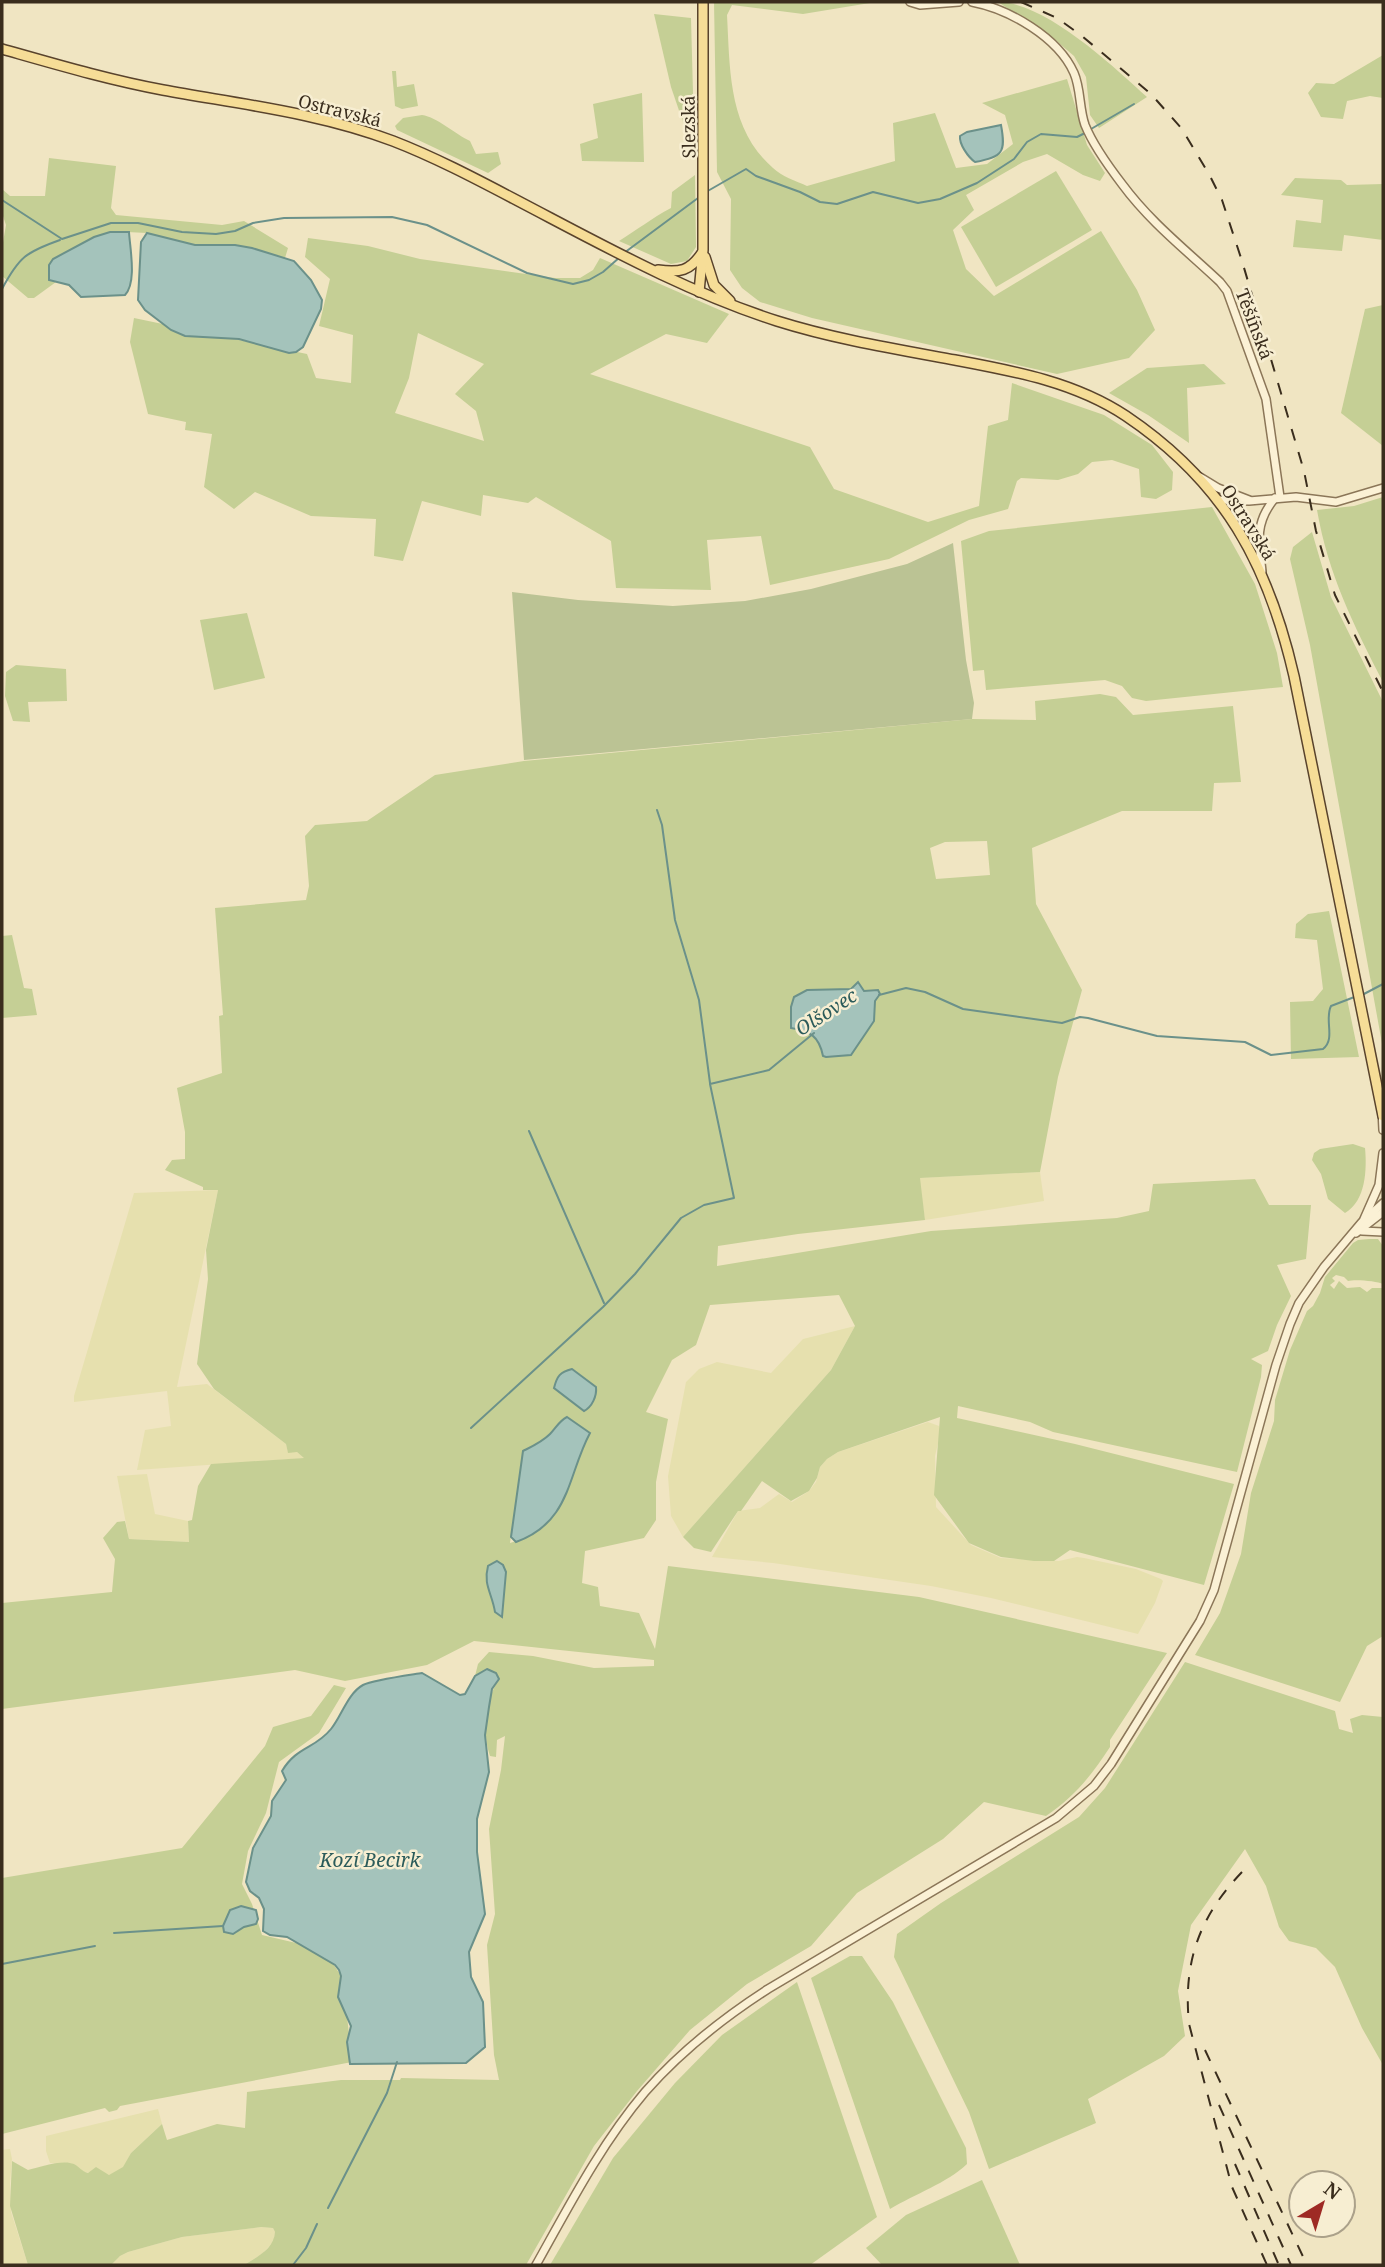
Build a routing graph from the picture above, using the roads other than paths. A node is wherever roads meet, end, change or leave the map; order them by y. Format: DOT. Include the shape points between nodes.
graph roads {
  1 [pos="703,2"];
  2 [pos="910,2"];
  3 [pos="959,2"];
  4 [pos="972,2"];
  5 [pos="2,49"];
  6 [pos="704,251"];
  7 [pos="646,268"];
  8 [pos="699,292"];
  9 [pos="737,307"];
  10 [pos="1199,476"];
  11 [pos="1383,488"];
  12 [pos="1278,497"];
  13 [pos="1219,500"];
  14 [pos="1250,501"];
  15 [pos="1262,570"];
  16 [pos="1382,1111"];
  17 [pos="1383,1130"];
  18 [pos="1383,1153"];
  19 [pos="1383,1203"];
  20 [pos="1383,1212"];
  21 [pos="1362,1222"];
  22 [pos="1358,1232"];
  23 [pos="1383,1232"];
  24 [pos="1350,1238"];
  25 [pos="536,2265"];
  1 -- 6 [label="main road, Slezská"];
  2 -- 3 [label="street"];
  4 -- 12 [label="street, Těšínská" via="993,6 1032,27 1066,60 1078,85 1086,127 1121,183 1227,291 1266,399"];
  5 -- 7 [label="main road, Ostravská" via="100,76 317,119 391,140"];
  6 -- 7 [label="main road" via="694,265 681,272"];
  6 -- 8 [label="main road, Slezská"];
  6 -- 9 [label="main road" via="714,285"];
  7 -- 8 [label="main road, Ostravská"];
  8 -- 9 [label="main road, Ostravská"];
  9 -- 10 [label="main road, Ostravská" via="838,337 1009,370 1071,388 1128,417"];
  10 -- 13 [label="main road, Ostravská"];
  10 -- 14 [label="street"];
  11 -- 12 [label="street" via="1336,502"];
  12 -- 14 [label="street"];
  12 -- 15 [label="street" via="1261,523"];
  13 -- 14 [label="street"];
  13 -- 15 [label="main road, Ostravská"];
  15 -- 16 [label="main road, Ostravská" via="1290,658"];
  16 -- 17 [label="street"];
  18 -- 21 [label="street" via="1379,1185"];
  19 -- 21 [label="street"];
  20 -- 22 [label="street"];
  21 -- 24 [label="street"];
  22 -- 23 [label="street"];
  22 -- 24 [label="street"];
  24 -- 25 [label="street" via="1299,1303 1282,1344 1208,1604 1094,1786 1056,1818 768,1989 703,2036 623,2121"];
}
